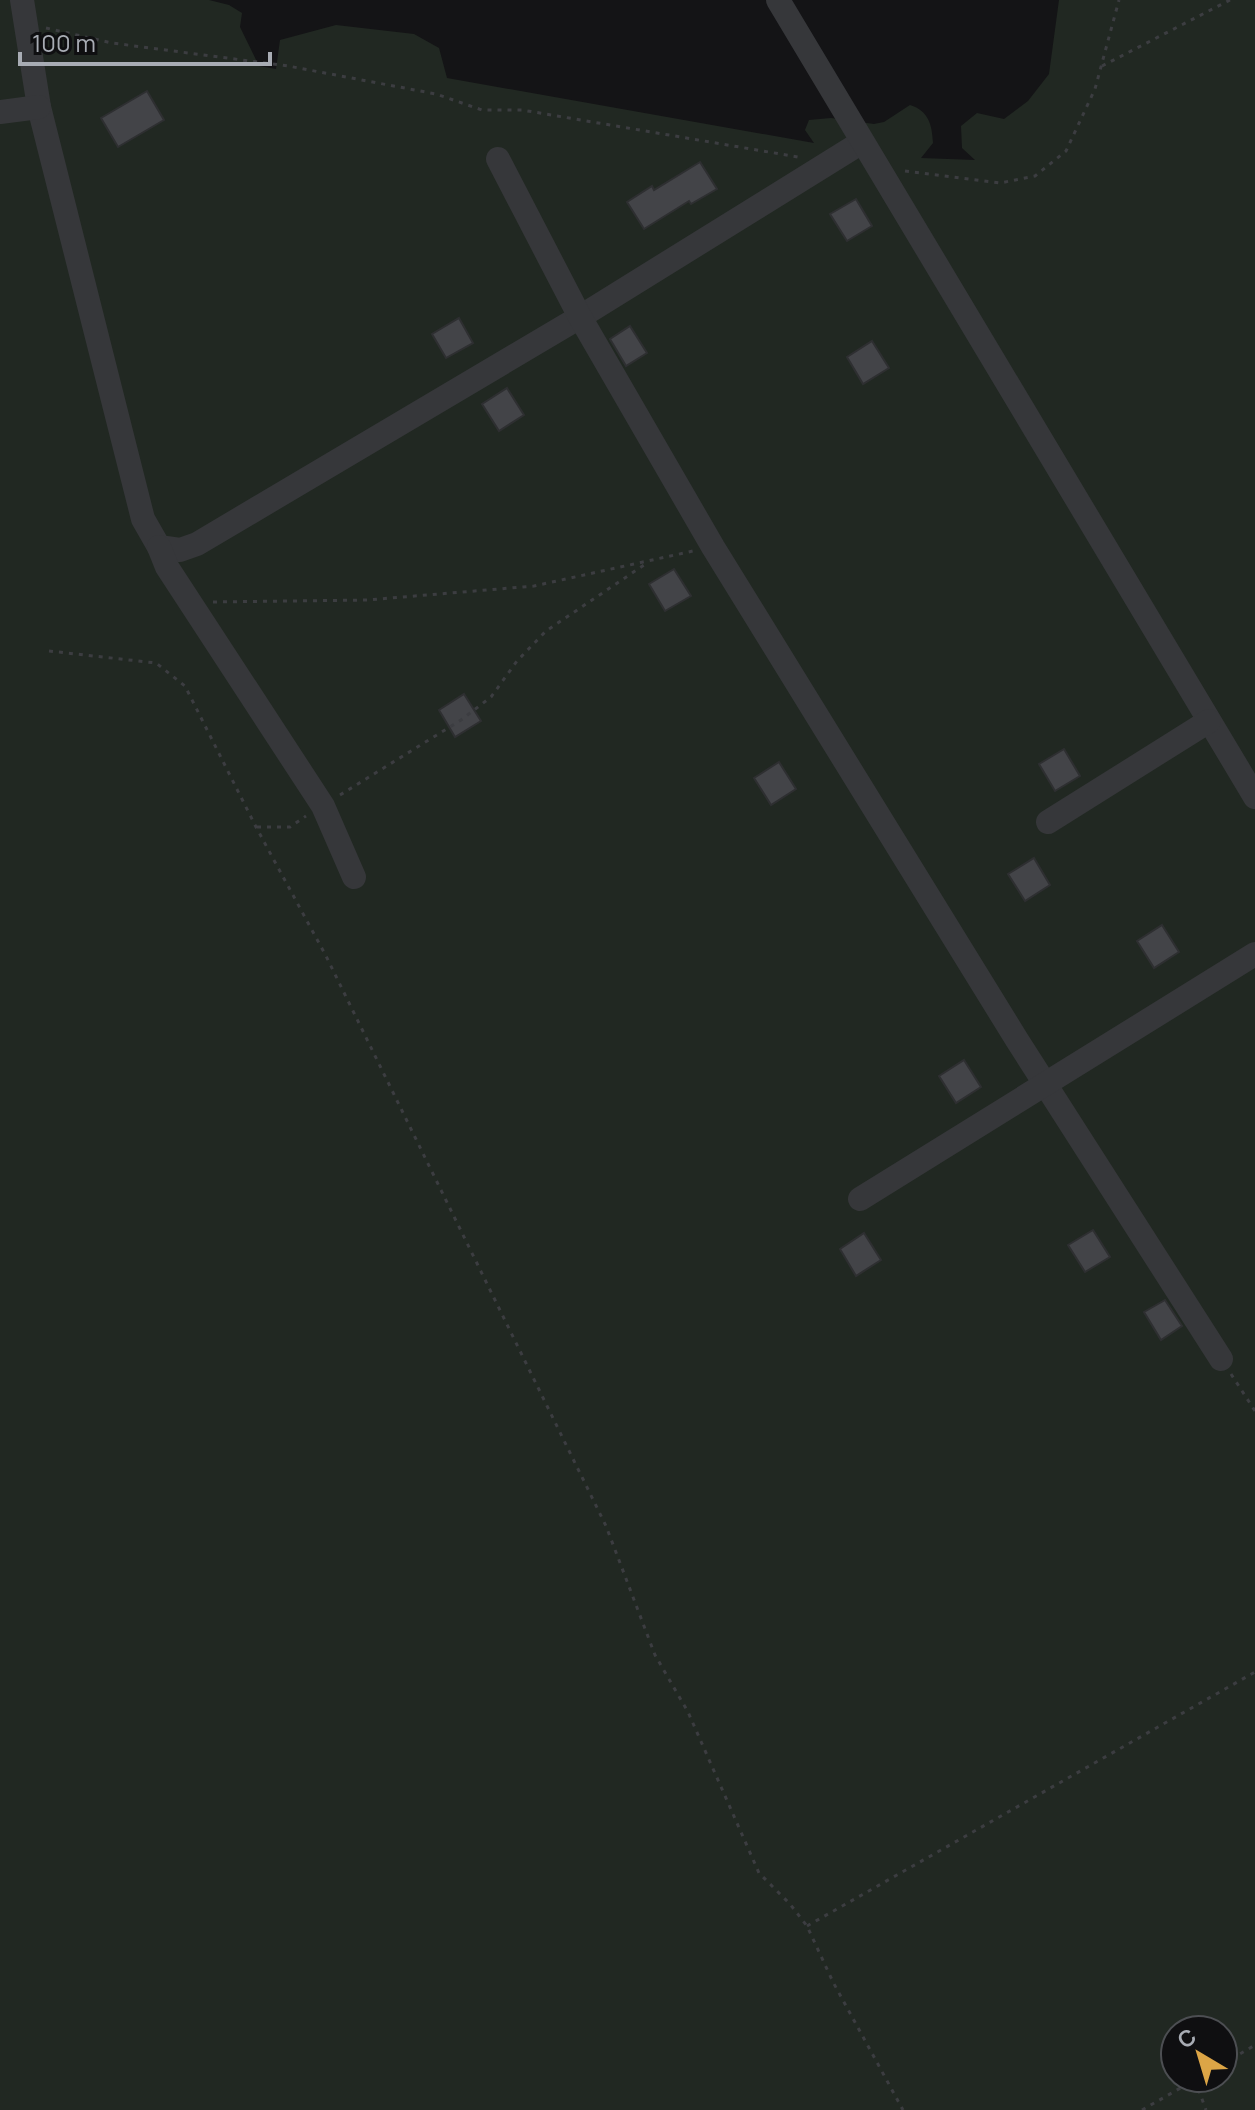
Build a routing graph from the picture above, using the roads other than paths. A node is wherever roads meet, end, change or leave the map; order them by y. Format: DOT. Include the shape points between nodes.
graph roads {
  1 [pos="778,0"];
  2 [pos="23,12"];
  3 [pos="39,107"];
  4 [pos="0,112"];
  5 [pos="862,142"];
  6 [pos="498,159"];
  7 [pos="580,317"];
  8 [pos="159,547"];
  9 [pos="1209,721"];
  10 [pos="1255,797"];
  11 [pos="1048,822"];
  12 [pos="354,877"];
  13 [pos="1255,954"];
  14 [pos="1045,1084"];
  15 [pos="860,1199"];
  16 [pos="1221,1359"];
  1 -- 5 [label="lane"];
  2 -- 3 [label="lane"];
  3 -- 4 [label="lane"];
  3 -- 8 [label="lane" via="143,519"];
  5 -- 7 [label="lane"];
  5 -- 9 [label="lane"];
  6 -- 7 [label="lane"];
  7 -- 8 [label="lane" via="197,544 180,550"];
  7 -- 14 [label="lane" via="713,547"];
  8 -- 12 [label="lane" via="323,806"];
  9 -- 10 [label="lane"];
  9 -- 11 [label="lane"];
  13 -- 14 [label="lane"];
  14 -- 15 [label="lane"];
  14 -- 16 [label="lane"];
}
